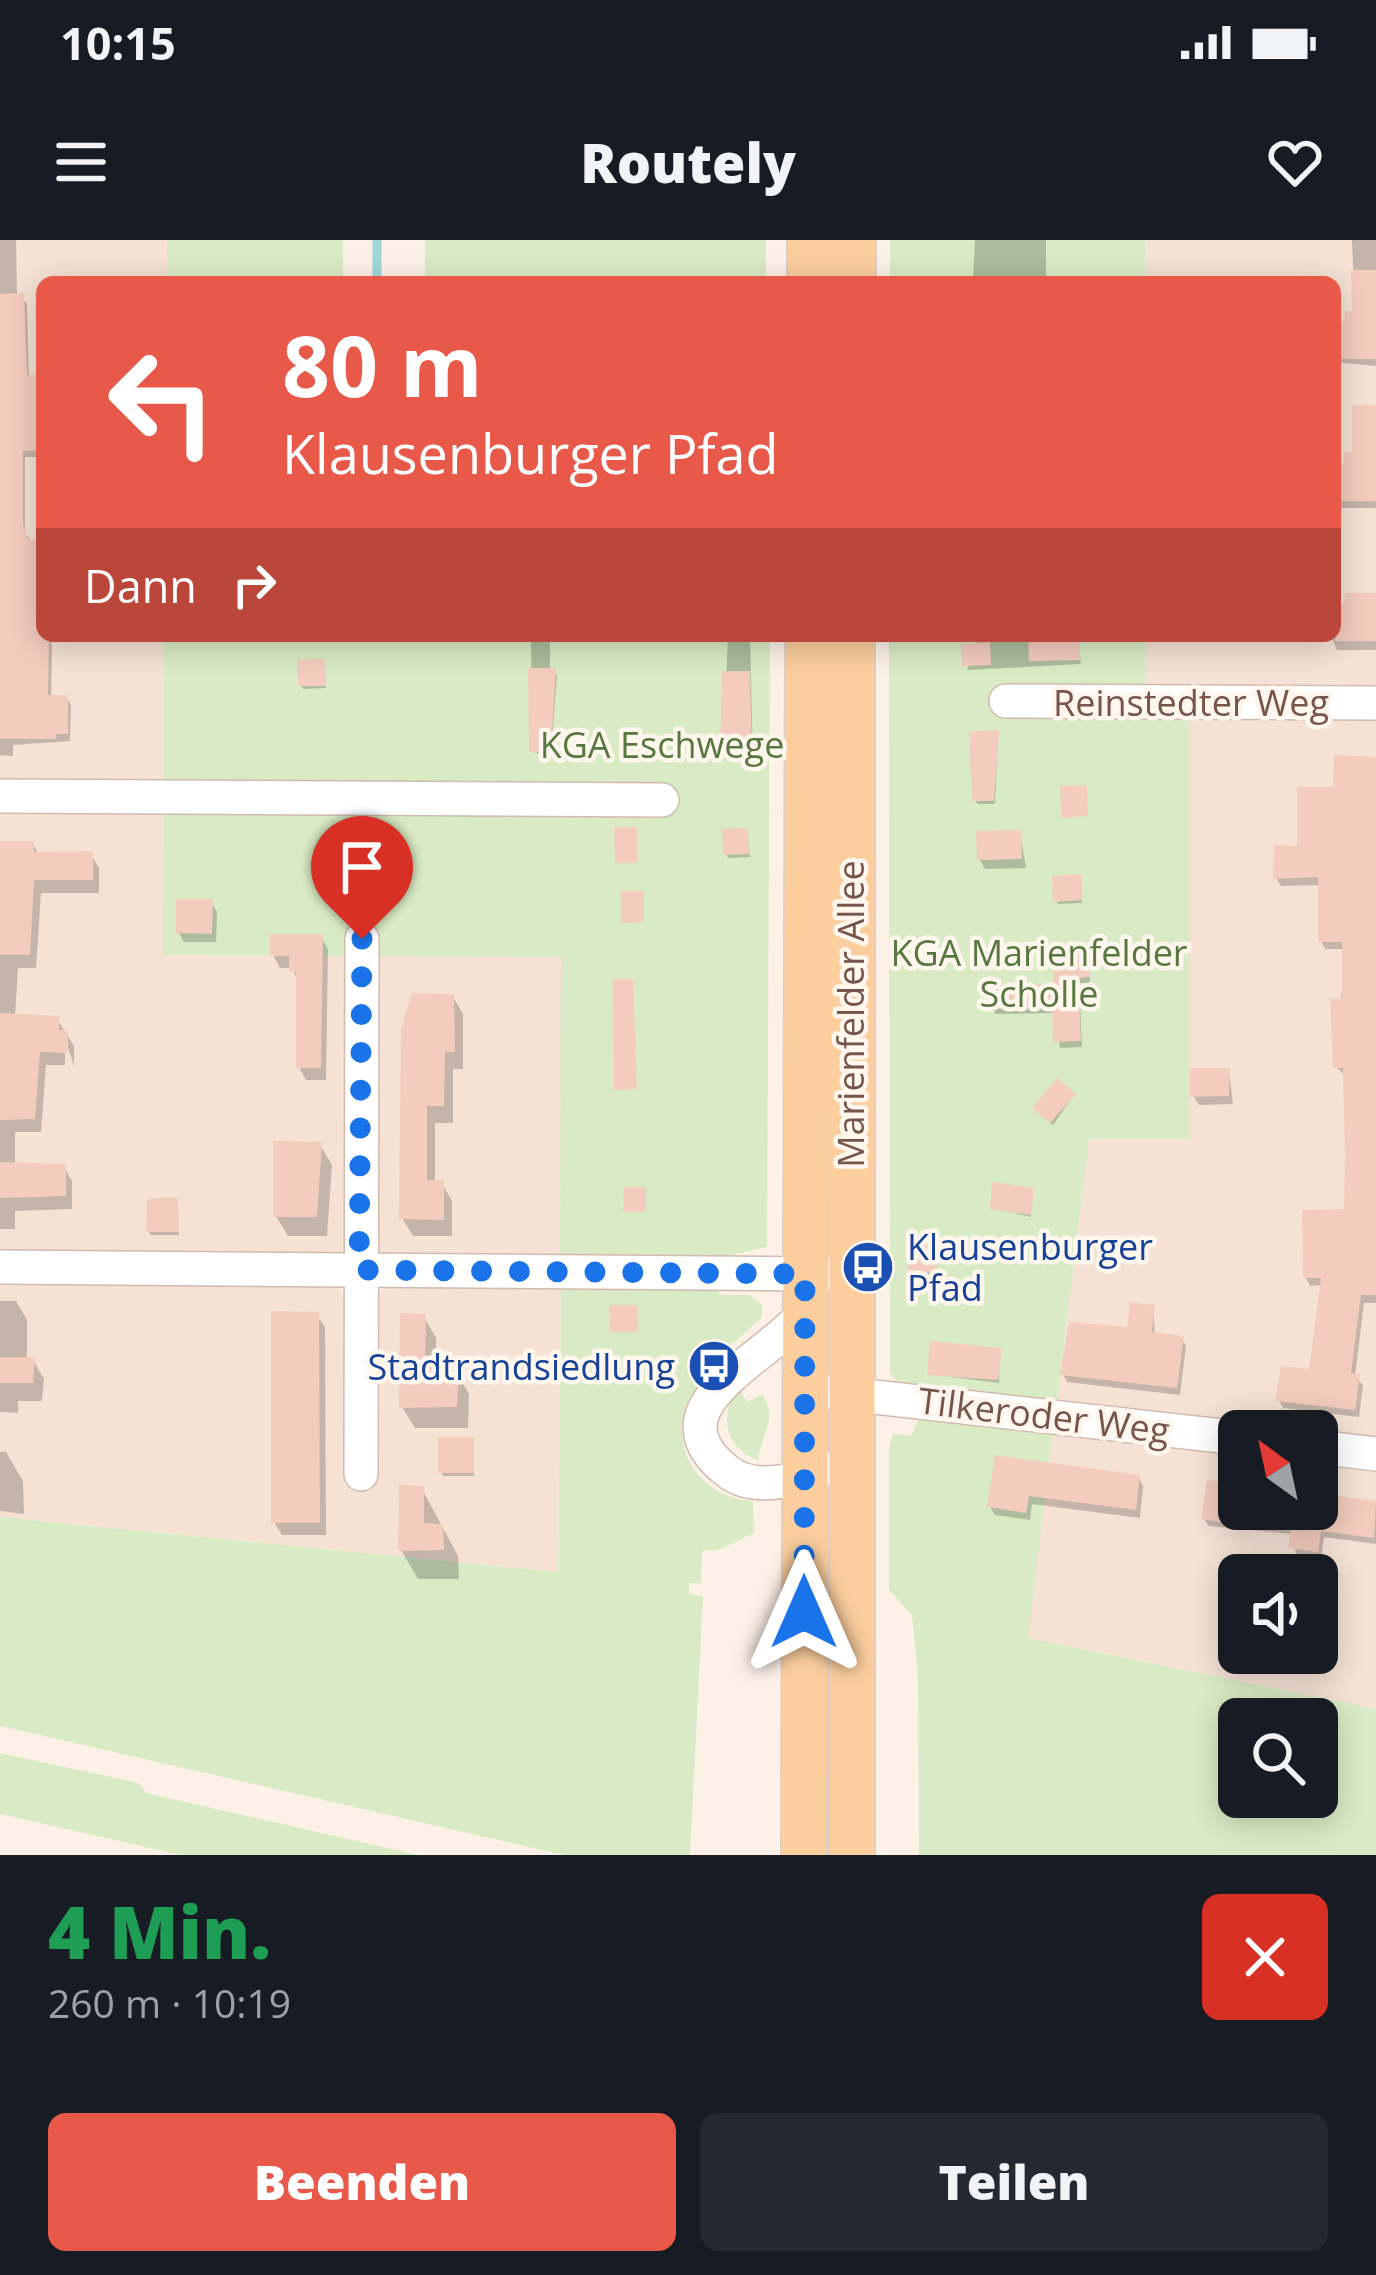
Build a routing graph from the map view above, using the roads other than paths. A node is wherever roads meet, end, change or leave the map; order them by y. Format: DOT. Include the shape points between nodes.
graph roads {
  1 [pos="810,240"];
  2 [pos="854,240"];
  3 [pos="810,276"];
  4 [pos="853,276"];
  5 [pos="808,642"];
  6 [pos="852,642"];
  7 [pos="1006,701"];
  8 [pos="1376,703"];
  9 [pos="0,796"];
  10 [pos="662,800"];
  11 [pos="362,939"];
  12 [pos="0,1267"];
  13 [pos="359,1270"];
  14 [pos="820,1287"];
  15 [pos="827,1392"];
  16 [pos="1218,1436"];
  17 [pos="1338,1449"];
  18 [pos="1376,1454"];
  19 [pos="849,1460"];
  20 [pos="361,1474"];
  21 [pos="805,1477"];
  22 [pos="804,1855"];
  23 [pos="852,1855"];
  1 -- 3 [label="main road"];
  2 -- 4 [label="main road"];
  5 -- 14 [label="main road, Marienfelder Allee"];
  6 -- 14 [label="main road, Marienfelder Allee"];
  7 -- 8 [label="street, Reinstedter Weg"];
  9 -- 10 [label="street"];
  11 -- 13 [label="street"];
  12 -- 13 [label="street"];
  13 -- 14 [label="street"];
  13 -- 20 [label="street"];
  14 -- 15 [label="main road, Marienfelder Allee"];
  14 -- 21 [label="street" via="785,1338 710,1394 700,1415 702,1438 731,1475 767,1483"];
  15 -- 16 [label="street, Tilkeroder Weg"];
  15 -- 19 [label="main road, Marienfelder Allee"];
  15 -- 21 [label="main road, Marienfelder Allee"];
  17 -- 18 [label="street"];
  19 -- 21 [label="street"];
  19 -- 23 [label="main road, Marienfelder Allee"];
  21 -- 22 [label="main road, Marienfelder Allee"];
}
